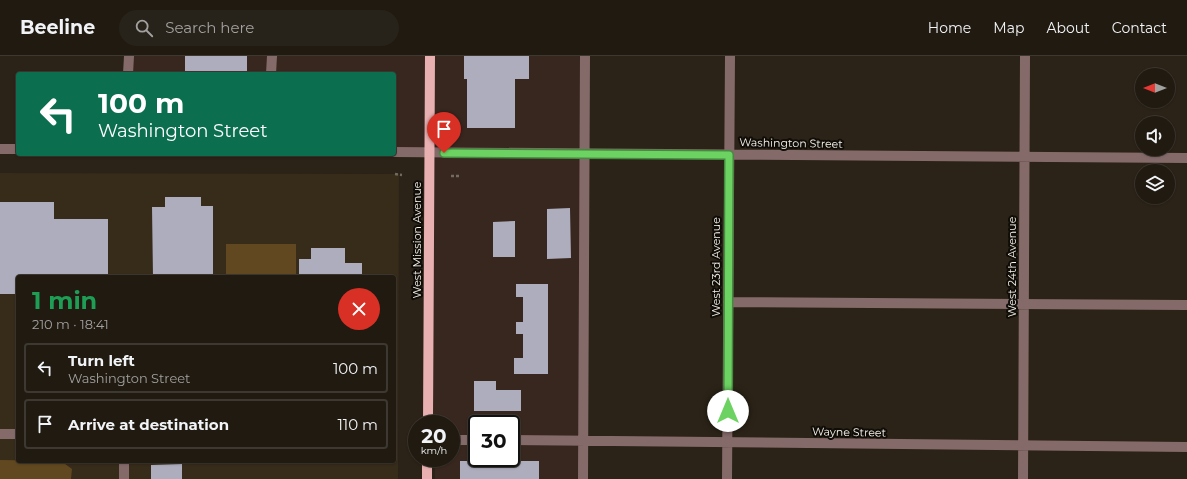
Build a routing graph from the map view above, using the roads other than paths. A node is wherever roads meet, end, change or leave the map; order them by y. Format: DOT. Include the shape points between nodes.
graph roads {
  1 [pos="129,56"];
  2 [pos="272,56"];
  3 [pos="430,56"];
  4 [pos="585,56"];
  5 [pos="730,56"];
  6 [pos="1025,56"];
  7 [pos="128,72"];
  8 [pos="271,72"];
  9 [pos="0,149"];
  10 [pos="16,149"];
  11 [pos="396,152"];
  12 [pos="429,153"];
  13 [pos="584,153"];
  14 [pos="729,155"];
  15 [pos="1025,157"];
  16 [pos="1187,158"];
  17 [pos="728,302"];
  18 [pos="1024,304"];
  19 [pos="1187,305"];
  20 [pos="428,415"];
  21 [pos="0,434"];
  22 [pos="16,434"];
  23 [pos="583,439"];
  24 [pos="520,440"];
  25 [pos="727,442"];
  26 [pos="1023,446"];
  27 [pos="1187,447"];
  28 [pos="124,463"];
  29 [pos="427,467"];
  30 [pos="124,479"];
  31 [pos="427,479"];
  32 [pos="583,479"];
  33 [pos="727,479"];
  34 [pos="1023,479"];
  1 -- 7 [label="street"];
  2 -- 8 [label="street"];
  3 -- 12 [label="main road, West Mission Avenue"];
  4 -- 13 [label="street"];
  5 -- 14 [label="street, West 23rd Avenue"];
  6 -- 15 [label="street, West 24th Avenue"];
  9 -- 10 [label="street"];
  11 -- 12 [label="street, Washington Street"];
  12 -- 13 [label="street, Washington Street"];
  12 -- 20 [label="main road, West Mission Avenue"];
  13 -- 14 [label="street, Washington Street"];
  13 -- 23 [label="street"];
  14 -- 15 [label="street, Washington Street"];
  14 -- 17 [label="street, West 23rd Avenue"];
  15 -- 16 [label="street, Washington Street"];
  15 -- 18 [label="street, West 24th Avenue"];
  17 -- 18 [label="street"];
  17 -- 25 [label="street, West 23rd Avenue"];
  18 -- 19 [label="street"];
  18 -- 26 [label="street, West 24th Avenue"];
  21 -- 22 [label="street"];
  23 -- 24 [label="street, Wayne Street"];
  23 -- 25 [label="street, Wayne Street"];
  23 -- 32 [label="street"];
  25 -- 26 [label="street, Wayne Street"];
  25 -- 33 [label="street, West 23rd Avenue"];
  26 -- 27 [label="street, Wayne Street"];
  26 -- 34 [label="street, West 24th Avenue"];
  28 -- 30 [label="street"];
  29 -- 31 [label="main road"];
}
